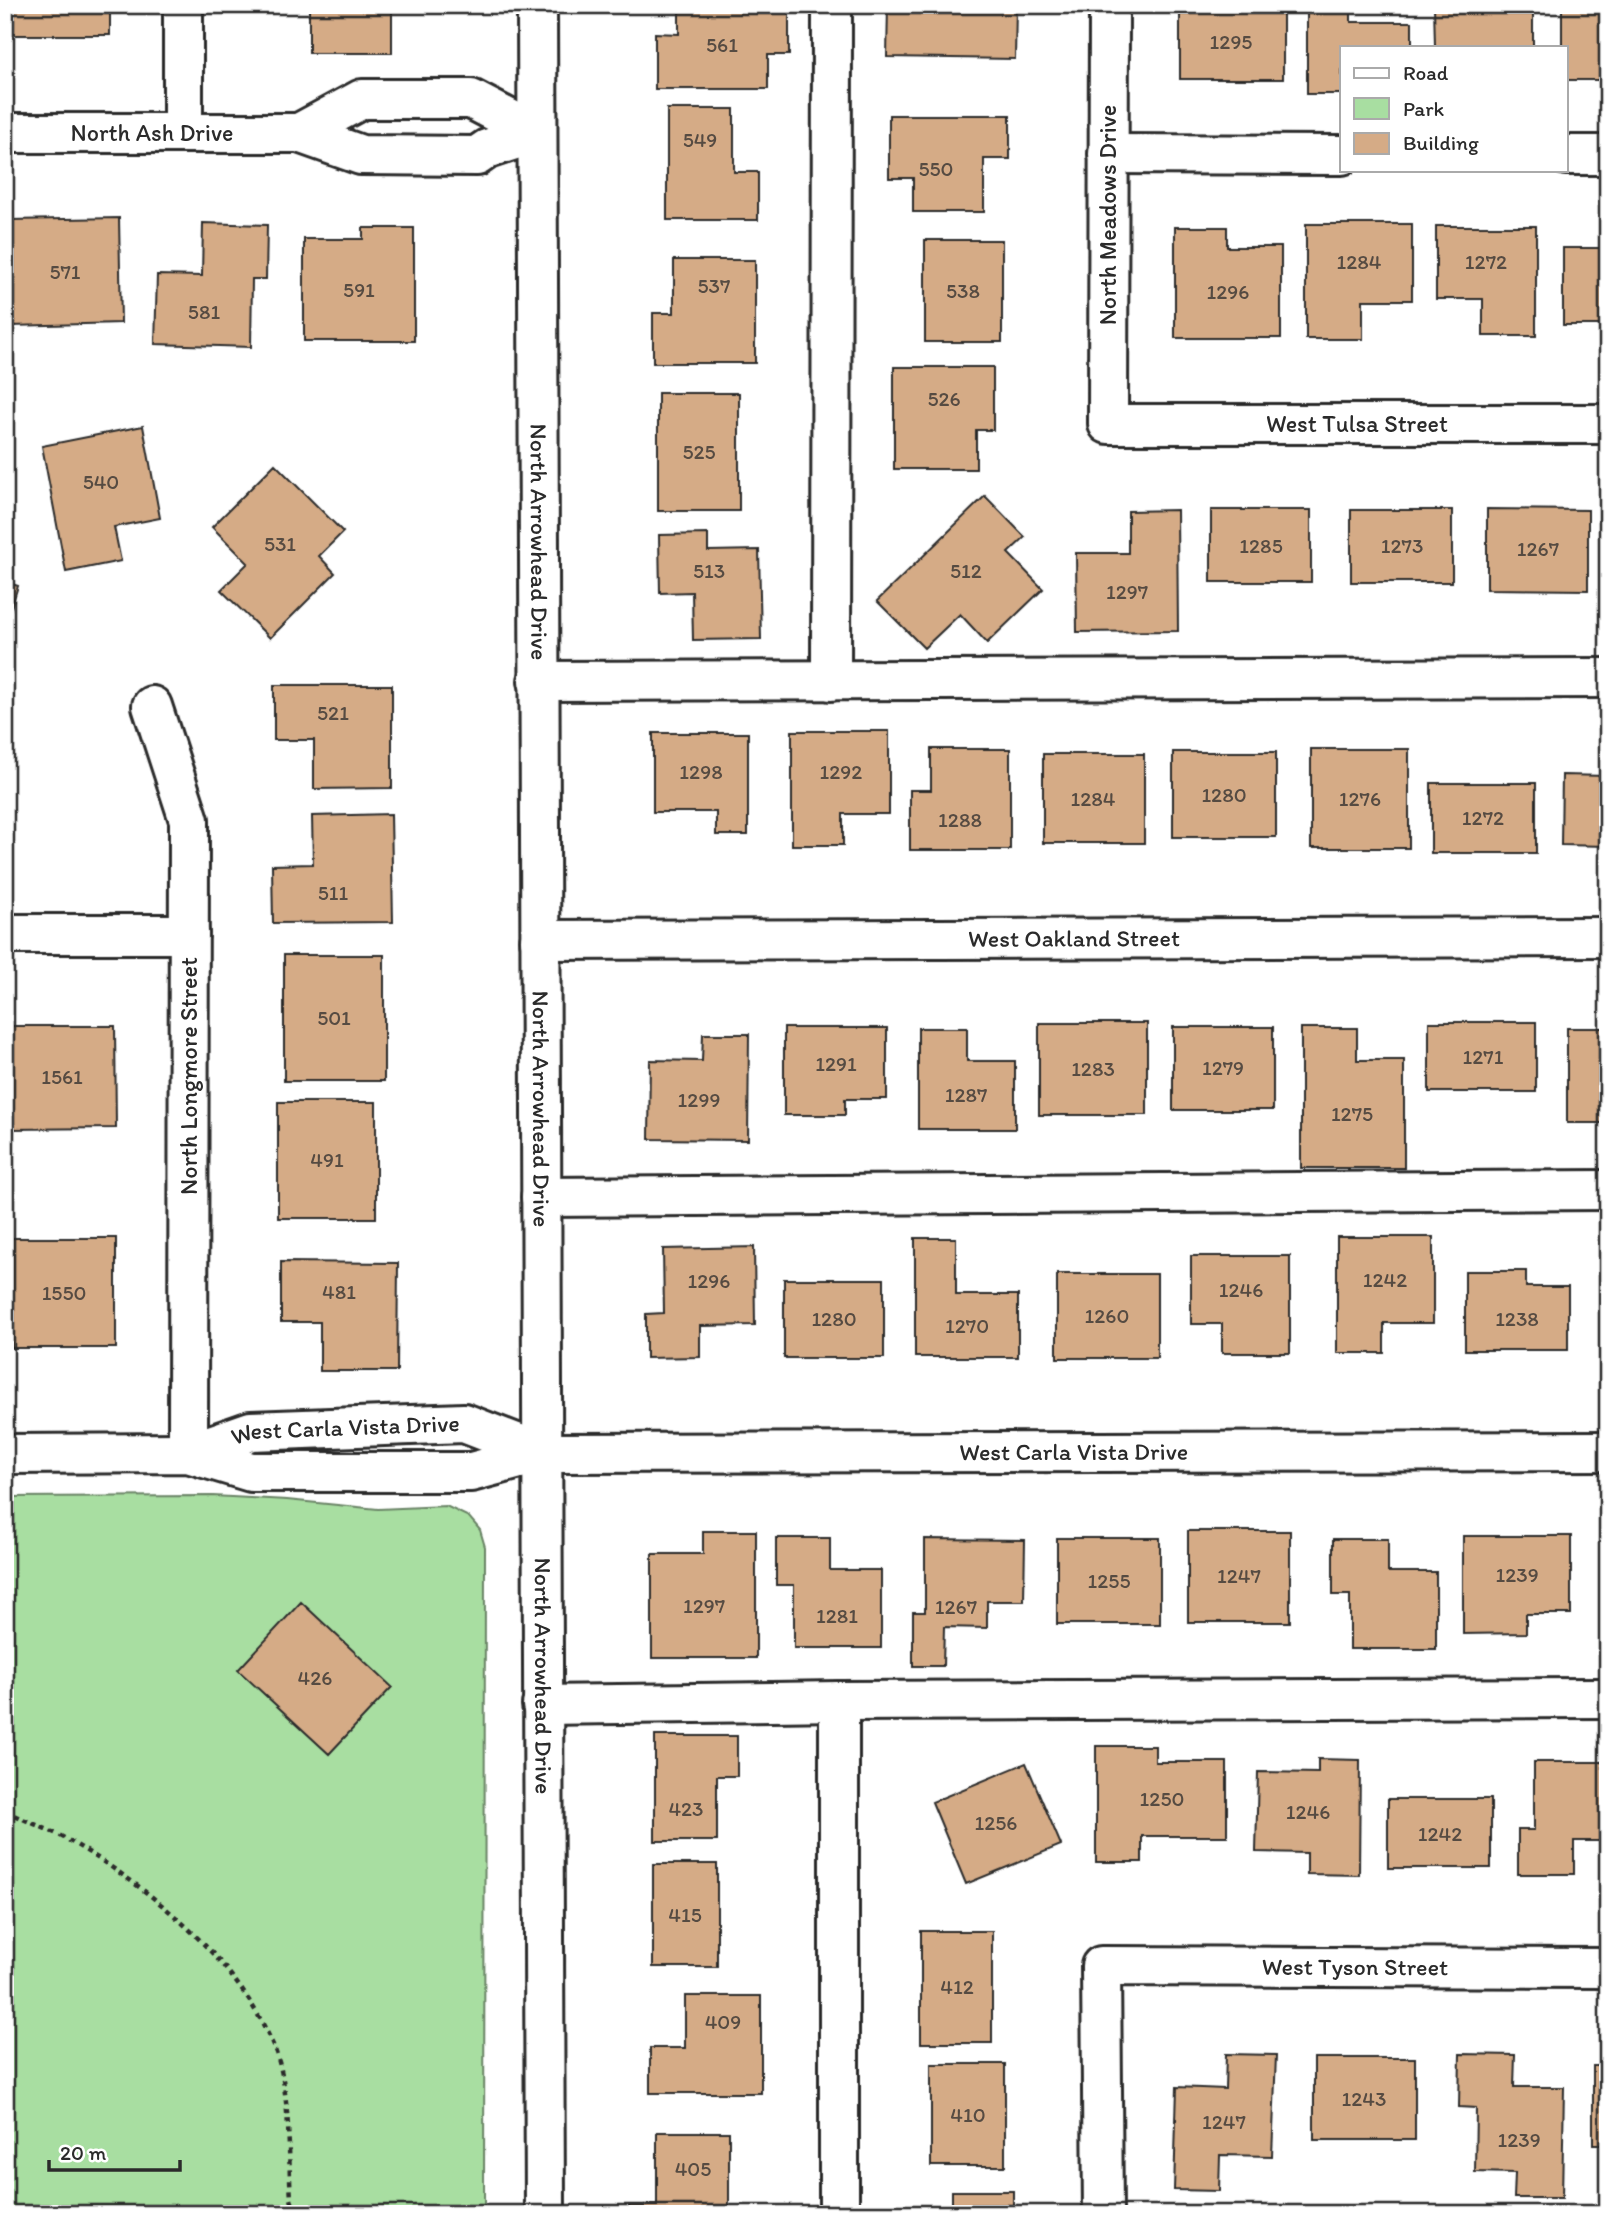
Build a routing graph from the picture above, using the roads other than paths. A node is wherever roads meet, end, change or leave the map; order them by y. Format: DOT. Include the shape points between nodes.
graph roads {
  1 [pos="183,5"];
  2 [pos="537,5"];
  3 [pos="832,5"];
  4 [pos="1109,5"];
  5 [pos="5,133"];
  6 [pos="183,133"];
  7 [pos="299,133"];
  8 [pos="536,133"];
  9 [pos="1108,155"];
  10 [pos="1340,155"];
  11 [pos="1568,155"];
  12 [pos="1608,155"];
  13 [pos="1108,424"];
  14 [pos="1608,424"];
  15 [pos="1608,678"];
  16 [pos="538,681"];
  17 [pos="831,681"];
  18 [pos="152,706"];
  19 [pos="5,934"];
  20 [pos="189,934"];
  21 [pos="1608,937"];
  22 [pos="540,940"];
  23 [pos="1608,1190"];
  24 [pos="541,1197"];
  25 [pos="1608,1451"];
  26 [pos="188,1453"];
  27 [pos="542,1453"];
  28 [pos="5,1454"];
  29 [pos="1608,1698"];
  30 [pos="839,1701"];
  31 [pos="542,1705"];
  32 [pos="1608,1968"];
  33 [pos="545,2214"];
  34 [pos="839,2214"];
  35 [pos="1103,2214"];
  1 -- 6 [label="street"];
  2 -- 8 [label="street, North Arrowhead Drive"];
  3 -- 17 [label="street"];
  4 -- 9 [label="street, North Meadows Drive"];
  5 -- 6 [label="street, North Ash Drive"];
  6 -- 7 [label="street, North Ash Drive"];
  7 -- 8 [label="street, North Ash Drive" via="360,155 477,156"];
  7 -- 8 [label="street, North Ash Drive" via="362,99 471,99"];
  8 -- 16 [label="street, North Arrowhead Drive"];
  9 -- 10 [label="street"];
  9 -- 13 [label="street, North Meadows Drive"];
  11 -- 12 [label="street"];
  13 -- 14 [label="street, West Tulsa Street"];
  15 -- 17 [label="street"];
  16 -- 17 [label="street"];
  16 -- 22 [label="street, North Arrowhead Drive"];
  18 -- 20 [label="street, North Longmore Street" via="189,820"];
  19 -- 20 [label="street"];
  20 -- 26 [label="street, North Longmore Street"];
  21 -- 22 [label="street, West Oakland Street"];
  22 -- 24 [label="street, North Arrowhead Drive"];
  23 -- 24 [label="street"];
  24 -- 27 [label="street, North Arrowhead Drive"];
  25 -- 27 [label="street, West Carla Vista Drive"];
  26 -- 27 [label="street, West Carla Vista Drive" via="251,1431 464,1423"];
  26 -- 28 [label="street, West Carla Vista Drive"];
  27 -- 31 [label="street, North Arrowhead Drive"];
  29 -- 30 [label="street"];
  30 -- 31 [label="street"];
  30 -- 34 [label="street"];
  31 -- 33 [label="street, North Arrowhead Drive"];
  32 -- 35 [label="street, West Tyson Street" via="1101,1966"];
}
